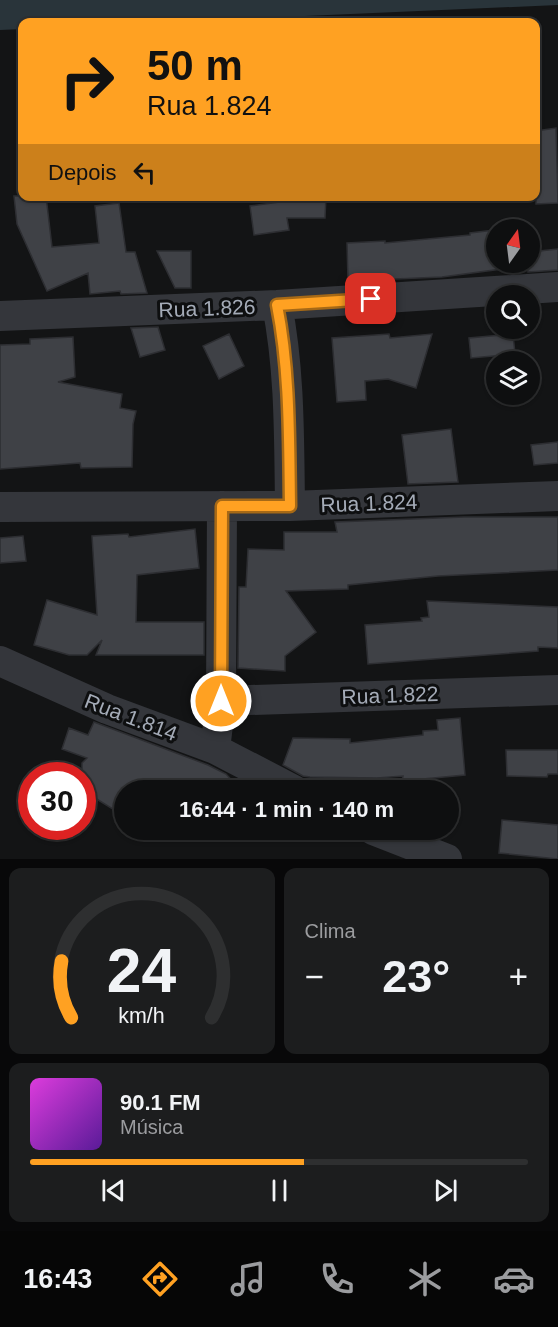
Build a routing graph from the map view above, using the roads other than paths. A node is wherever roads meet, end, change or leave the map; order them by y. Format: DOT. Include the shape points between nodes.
graph roads {
  1 [pos="558,287"];
  2 [pos="277,305"];
  3 [pos="0,316"];
  4 [pos="558,496"];
  5 [pos="222,506"];
  6 [pos="290,506"];
  7 [pos="0,507"];
  8 [pos="0,661"];
  9 [pos="558,690"];
  10 [pos="221,701"];
  11 [pos="215,749"];
  12 [pos="275,780"];
  13 [pos="399,840"];
  14 [pos="447,859"];
  1 -- 2 [label="street, Rua 1.826"];
  2 -- 3 [label="street, Rua 1.826"];
  2 -- 6 [label="street" via="285,351"];
  4 -- 6 [label="street, Rua 1.824"];
  5 -- 6 [label="street, Rua 1.824"];
  5 -- 7 [label="street, Rua 1.824"];
  5 -- 10 [label="street"];
  8 -- 11 [label="street, Rua 1.814" via="107,709"];
  9 -- 10 [label="street, Rua 1.822"];
  10 -- 11 [label="street"];
  11 -- 12 [label="street, Rua 1.814"];
  13 -- 14 [label="street"];
}
